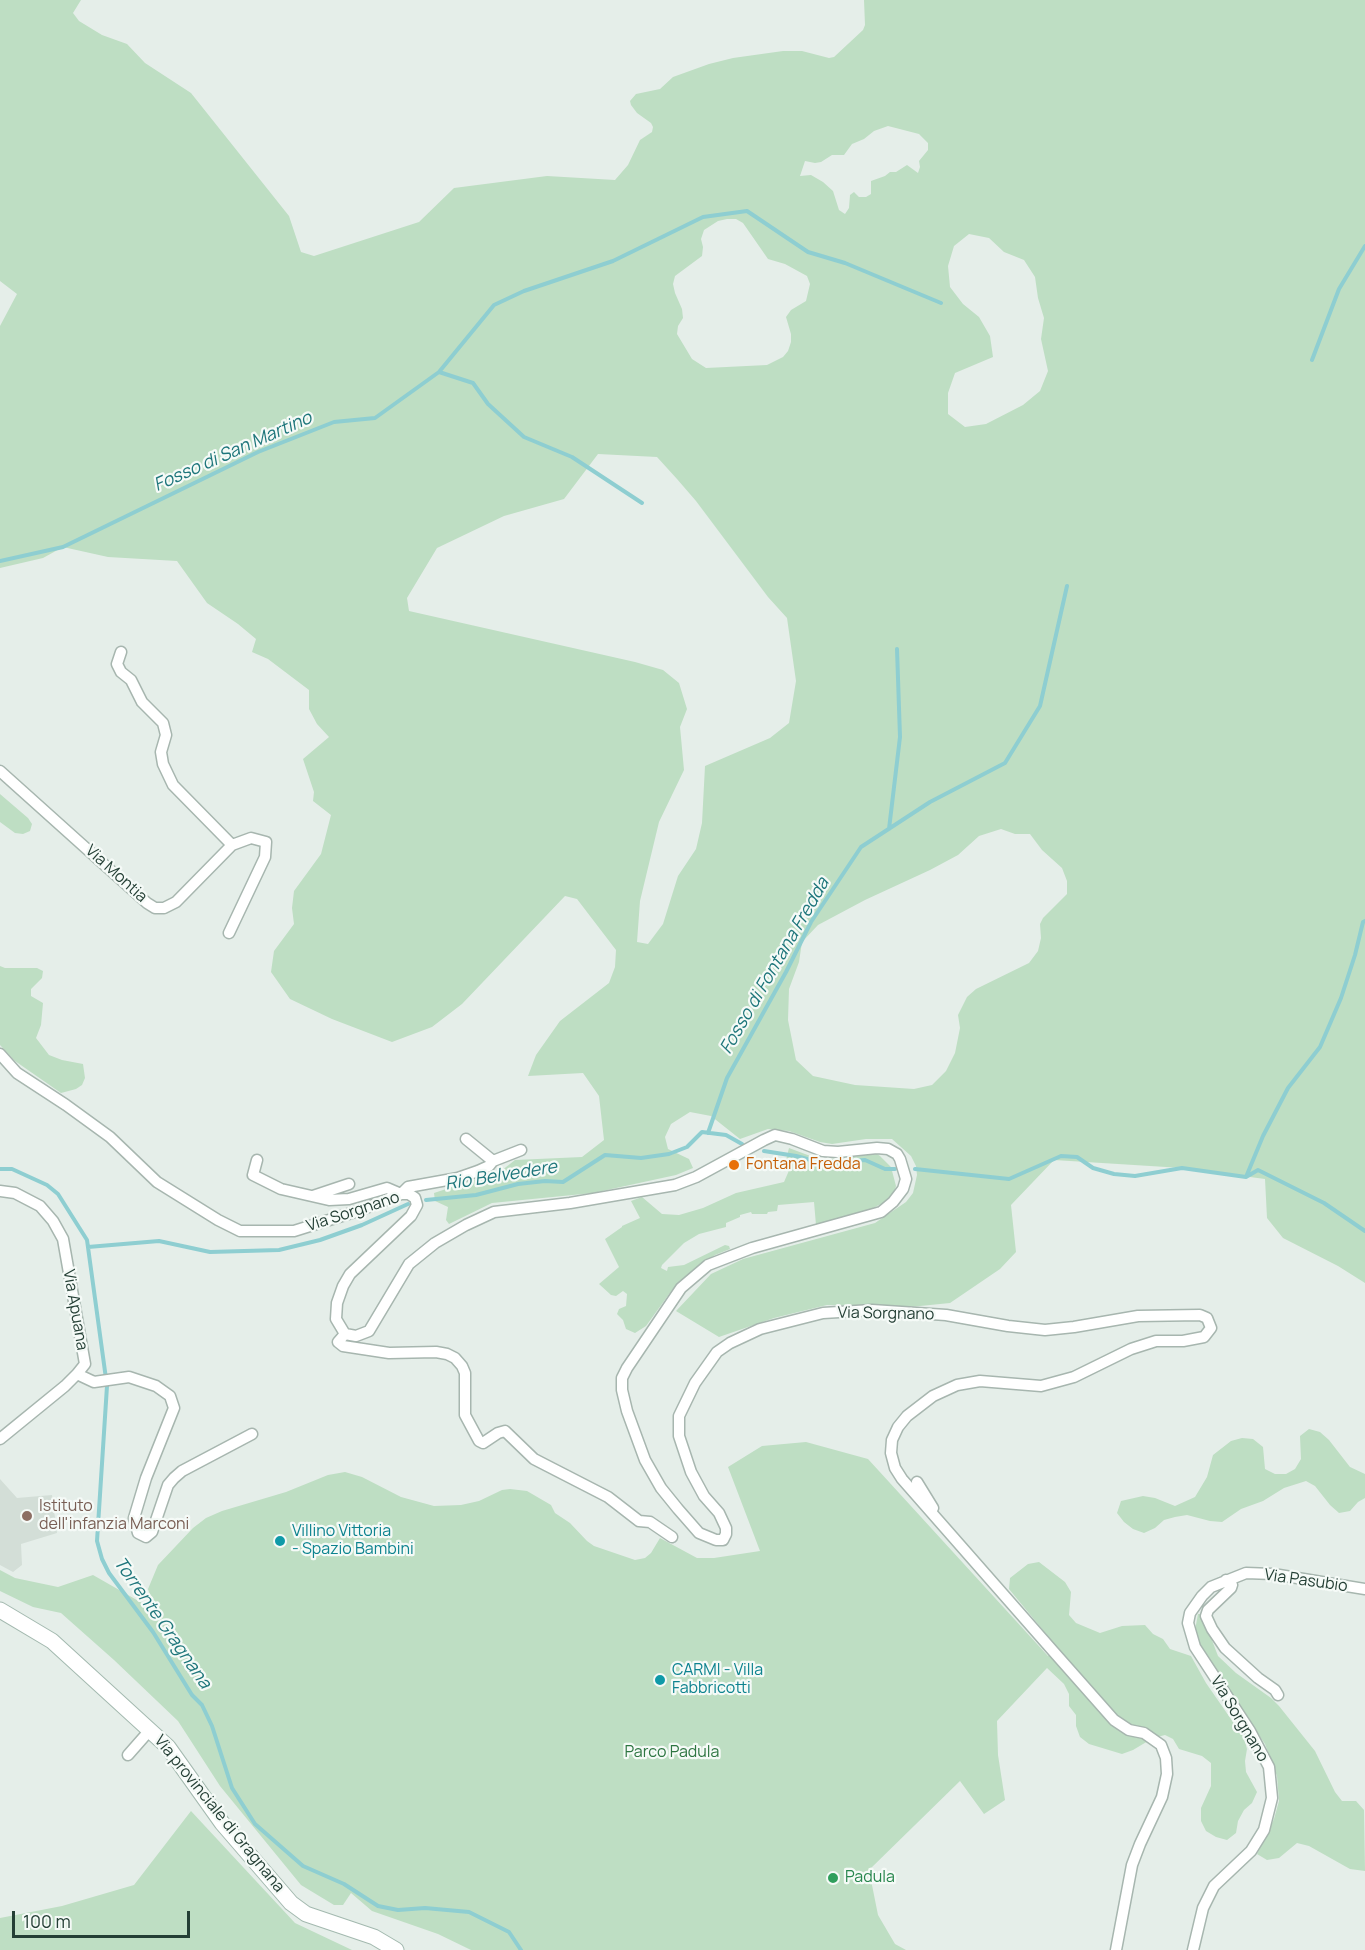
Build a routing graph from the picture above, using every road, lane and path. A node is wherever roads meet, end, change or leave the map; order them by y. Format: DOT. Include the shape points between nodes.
graph roads {
  1 [pos="121,652"];
  2 [pos="0,771"];
  3 [pos="232,845"];
  4 [pos="229,933"];
  5 [pos="0,1054"];
  6 [pos="466,1138"];
  7 [pos="520,1150"];
  8 [pos="256,1160"];
  9 [pos="493,1161"];
  10 [pos="349,1184"];
  11 [pos="0,1191"];
  12 [pos="405,1194"];
  13 [pos="313,1196"];
  14 [pos="345,1334"];
  15 [pos="77,1374"];
  16 [pos="252,1434"];
  17 [pos="0,1439"];
  18 [pos="917,1482"];
  19 [pos="934,1514"];
  20 [pos="672,1537"];
  21 [pos="1226,1580"];
  22 [pos="1365,1589"];
  23 [pos="0,1610"];
  24 [pos="1195,1647"];
  25 [pos="1278,1695"];
  26 [pos="150,1730"];
  27 [pos="128,1755"];
  28 [pos="396,1950"];
  29 [pos="1116,1950"];
  30 [pos="1193,1950"];
  1 -- 3 [label="street" via="117,664 121,672 163,723 166,735 161,752 173,785"];
  2 -- 3 [label="street, Via Montia" via="155,908 176,902"];
  3 -- 4 [label="street" via="251,838 266,842 265,857"];
  5 -- 12 [label="street, Via Sorgnano" via="17,1072 110,1137 157,1182 240,1231 294,1231"];
  6 -- 9 [label="street"];
  7 -- 9 [label="street"];
  8 -- 13 [label="street" via="253,1174 260,1180"];
  9 -- 12 [label="street" via="458,1178 408,1187"];
  10 -- 13 [label="street"];
  11 -- 15 [label="street, Via Apuana" via="15,1193 40,1206 63,1239 85,1364"];
  12 -- 13 [label="street" via="387,1188 349,1199"];
  12 -- 14 [label="street, Via Sorgnano" via="415,1198 417,1205 411,1216 350,1274 343,1286 336,1319"];
  14 -- 19 [label="street, Via Sorgnano" via="356,1336 369,1331 408,1264 421,1253 494,1212 675,1185 775,1135 823,1151 888,1149 897,1154 906,1179 893,1202 881,1212 708,1264 664,1310 622,1378 627,1411 645,1460 661,1488 699,1533 723,1540 726,1528 692,1472 680,1436 679,1416 695,1383 717,1352 730,1342 760,1329 822,1313 873,1310 946,1315 1045,1329 1074,1328 1138,1316 1200,1315 1209,1321 1210,1332 1204,1337 1139,1346 1074,1377 1041,1386 980,1381 957,1385 933,1396 898,1427 891,1454 902,1479"];
  14 -- 20 [label="street, Via Sorgnano" via="338,1342 343,1346 388,1353 436,1352 455,1358 465,1373 465,1415 479,1441 483,1443 505,1431 534,1460 608,1497 639,1521 650,1522"];
  15 -- 16 [label="street, Via Apuana" via="94,1382 129,1377 156,1386 170,1396 174,1408 134,1518 138,1533 146,1537 152,1532 174,1478"];
  15 -- 17 [label="street"];
  18 -- 19 [label="street"];
  19 -- 29 [label="street, Via Sorgnano" via="1114,1720 1161,1745 1167,1774 1162,1797 1132,1865"];
  21 -- 22 [label="street, Via Pasubio" via="1246,1573 1273,1574"];
  21 -- 24 [label="street, Via Pasubio" via="1211,1587 1190,1613 1188,1623"];
  21 -- 25 [label="street" via="1231,1588 1206,1616 1225,1648"];
  23 -- 26 [label="main road, Via provinciale di Gragnana" via="52,1641"];
  24 -- 30 [label="street, Via Sorgnano" via="1269,1767 1272,1798 1264,1830 1251,1851 1214,1886 1203,1908"];
  26 -- 27 [label="street"];
  26 -- 28 [label="main road, Via provinciale di Gragnana" via="291,1903 306,1914 374,1937"];
}
